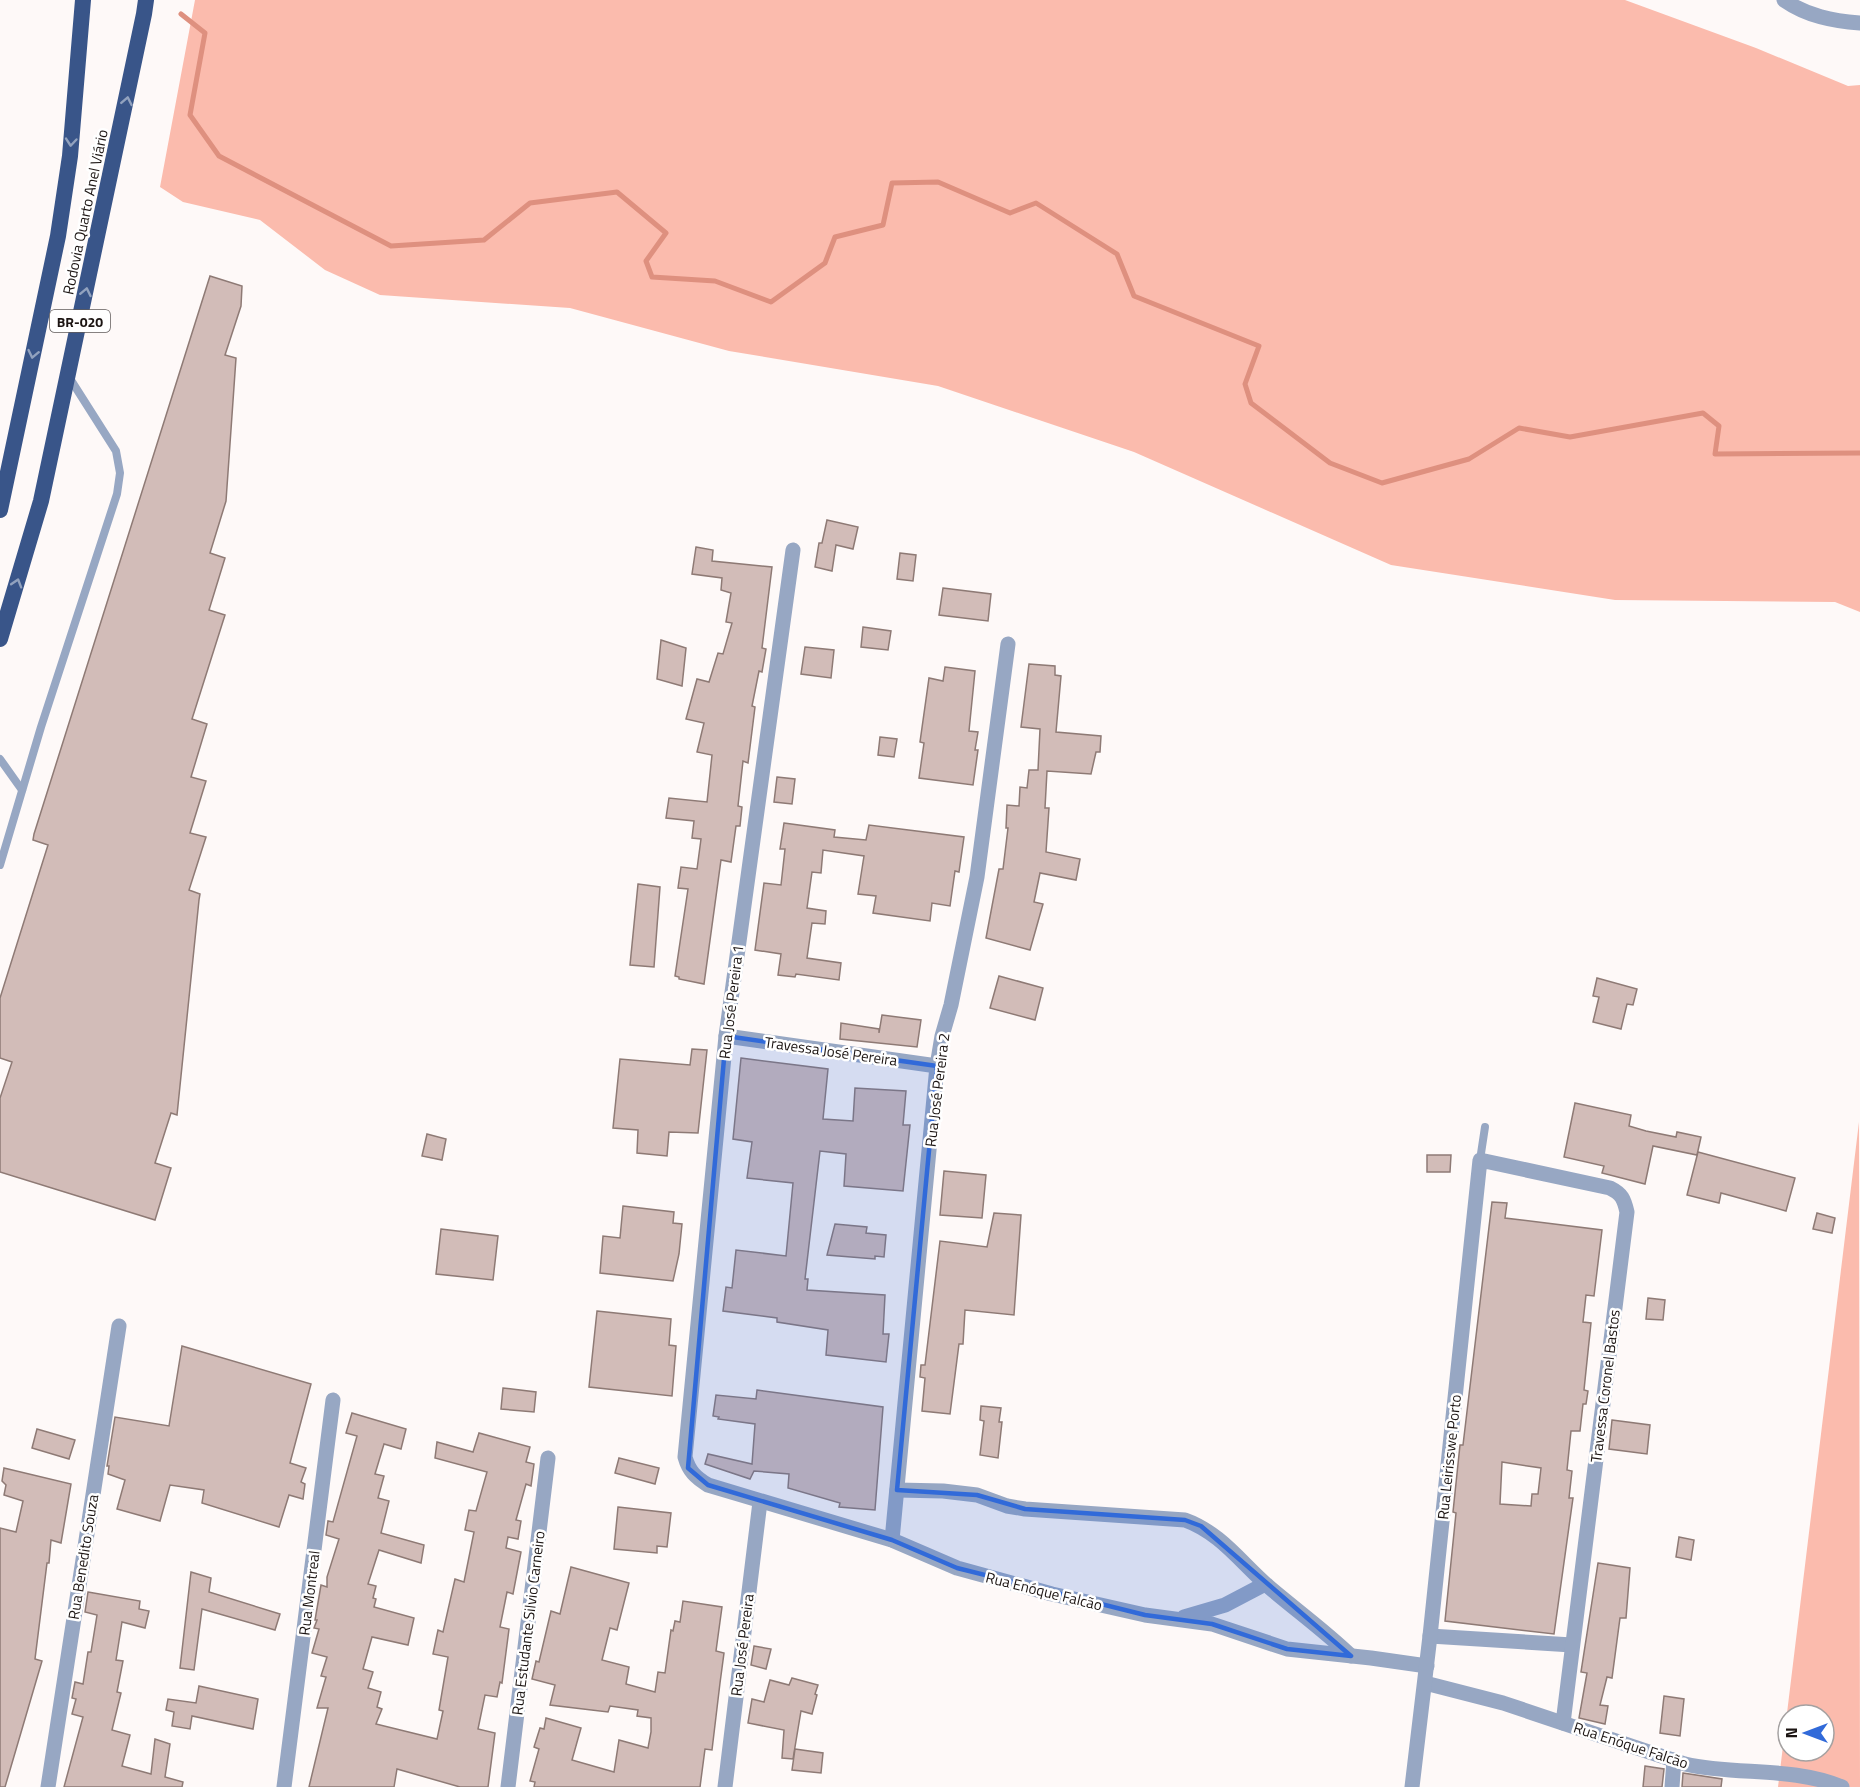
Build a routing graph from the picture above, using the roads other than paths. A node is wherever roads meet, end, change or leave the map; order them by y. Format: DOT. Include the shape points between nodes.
graph roads {
  1 [pos="83,0"];
  2 [pos="146,0"];
  3 [pos="1784,0"];
  4 [pos="1860,23"];
  5 [pos="68,376"];
  6 [pos="0,510"];
  7 [pos="793,550"];
  8 [pos="0,639"];
  9 [pos="1008,644"];
  10 [pos="0,759"];
  11 [pos="22,790"];
  12 [pos="3,847"];
  13 [pos="0,865"];
  14 [pos="726,1036"];
  15 [pos="937,1066"];
  16 [pos="1485,1127"];
  17 [pos="1480,1160"];
  18 [pos="118,1326"];
  19 [pos="333,1400"];
  20 [pos="685,1456"];
  21 [pos="548,1458"];
  22 [pos="897,1490"];
  23 [pos="760,1502"];
  24 [pos="892,1540"];
  25 [pos="1265,1584"];
  26 [pos="1175,1619"];
  27 [pos="1431,1636"];
  28 [pos="1572,1645"];
  29 [pos="1351,1656"];
  30 [pos="1427,1666"];
  31 [pos="1425,1683"];
  32 [pos="1563,1723"];
  33 [pos="1674,1760"];
  34 [pos="48,1787"];
  35 [pos="284,1787"];
  36 [pos="508,1787"];
  37 [pos="725,1787"];
  38 [pos="1412,1787"];
  39 [pos="1672,1787"];
  40 [pos="1842,1787"];
  1 -- 6 [label="highway, Rodovia Quarto Anel Viário / BR-020, one-way" via="70,156 58,236"];
  5 -- 2 [label="highway, Rodovia Quarto Anel Viário / BR-020, one-way"];
  3 -- 4 [label="street" via="1835,21"];
  8 -- 5 [label="highway, Rodovia Quarto Anel Viário / BR-020, one-way" via="41,501"];
  5 -- 11 [label="lane" via="116,451 120,473 117,494"];
  7 -- 14 [label="street, Rua José Pereira 1"];
  9 -- 15 [label="street, Rua José Pereira 2" via="977,877"];
  10 -- 11 [label="lane"];
  11 -- 12 [label="lane"];
  12 -- 13 [label="lane"];
  14 -- 15 [label="street, Travessa José Pereira"];
  14 -- 20 [label="street, Rua José Pereira 1"];
  15 -- 22 [label="street, Rua José Pereira 2"];
  16 -- 17 [label="lane, Rua Leirisswe Porto"];
  17 -- 27 [label="street, Rua Leirisswe Porto"];
  17 -- 28 [label="street, Travessa Coronel Bastos" via="1610,1188 1620,1193 1627,1212"];
  18 -- 34 [label="street, Rua Benedito Souza"];
  19 -- 35 [label="street, Rua Montreal"];
  20 -- 23 [label="street, Rua Enóque Falcão" via="688,1468 708,1485"];
  21 -- 36 [label="street, Rua Estudante Silvio Carneiro"];
  22 -- 24 [label="street, Rua José Pereira 2"];
  22 -- 25 [label="street" via="977,1495 1025,1509 1185,1520 1219,1538"];
  23 -- 24 [label="street, Rua Enóque Falcão"];
  23 -- 37 [label="street, Rua José Pereira"];
  24 -- 26 [label="street, Rua Enóque Falcão" via="957,1568 1110,1608"];
  25 -- 26 [label="street" via="1225,1605"];
  25 -- 29 [label="street"];
  26 -- 29 [label="street, Rua Enóque Falcão" via="1226,1628 1287,1649"];
  27 -- 28 [label="street"];
  27 -- 30 [label="street, Rua Leirisswe Porto"];
  28 -- 32 [label="street, Travessa Coronel Bastos"];
  29 -- 30 [label="street, Rua Enóque Falcão"];
  30 -- 31 [label="street, Rua Leirisswe Porto"];
  31 -- 32 [label="street, Rua Enóque Falcão"];
  31 -- 38 [label="street, Rua Leirisswe Porto"];
  32 -- 33 [label="street, Rua Enóque Falcão"];
  33 -- 39 [label="street"];
  33 -- 40 [label="street, Rua Enóque Falcão" via="1710,1768 1790,1773"];
}
